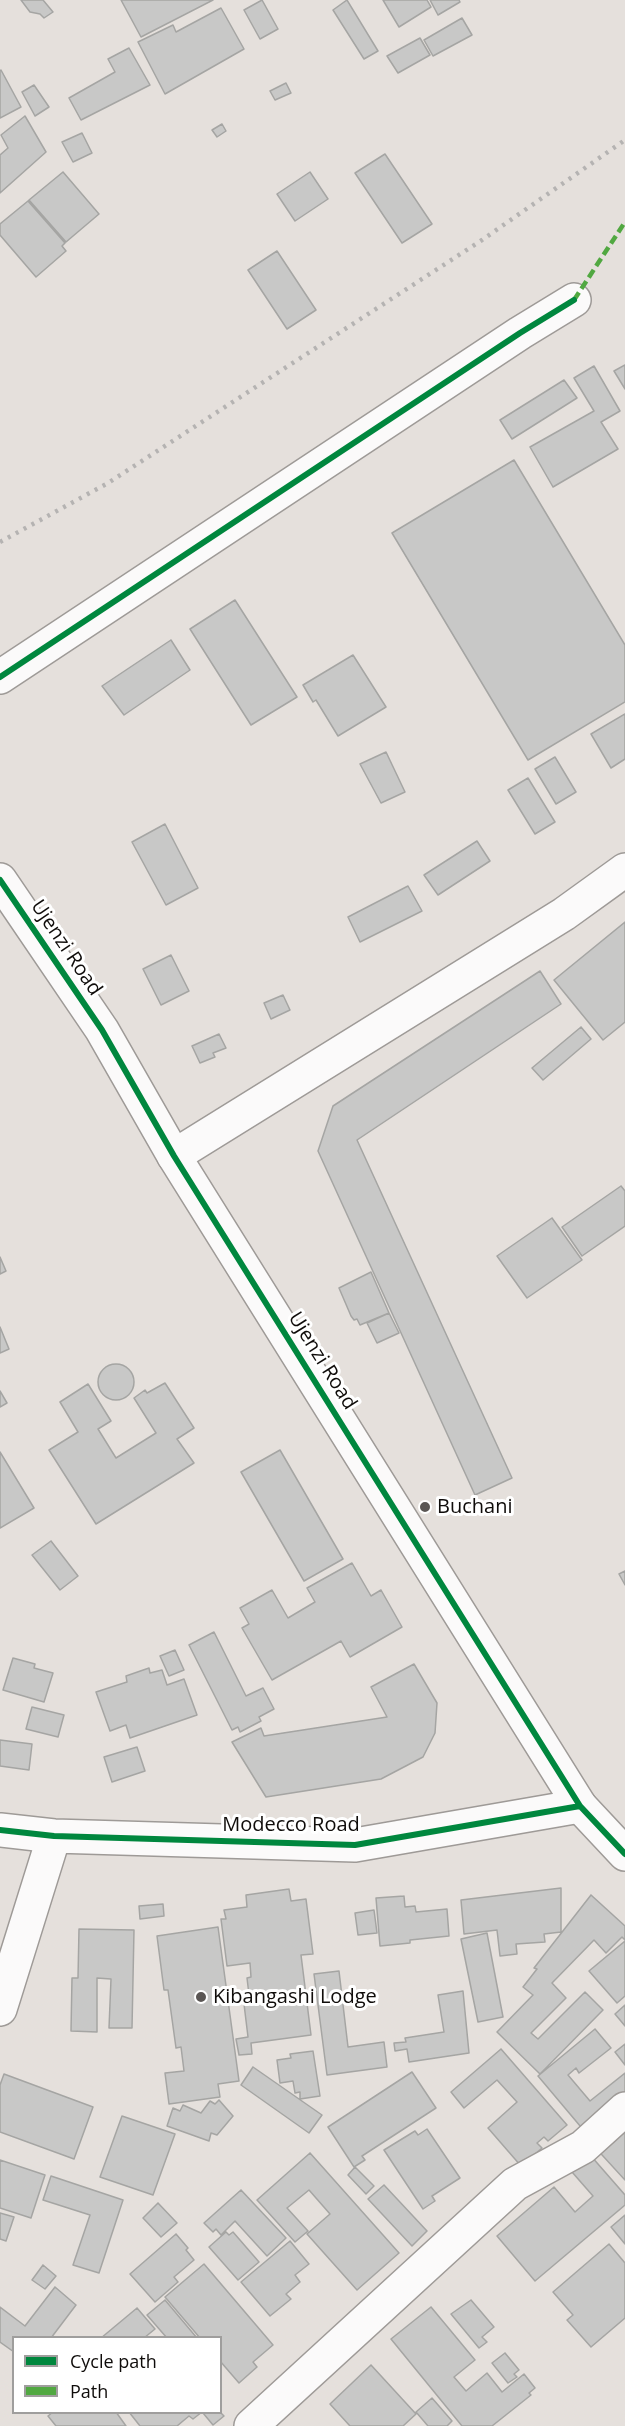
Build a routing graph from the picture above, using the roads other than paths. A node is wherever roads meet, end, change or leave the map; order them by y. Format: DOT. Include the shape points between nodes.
graph roads {
  1 [pos="574,300"];
  2 [pos="0,678"];
  3 [pos="625,870"];
  4 [pos="0,880"];
  5 [pos="174,1156"];
  6 [pos="580,1806"];
  7 [pos="0,1830"];
  8 [pos="54,1836"];
  9 [pos="625,1854"];
  10 [pos="0,2009"];
  11 [pos="625,2109"];
  12 [pos="251,2426"];
  1 -- 2 [label="street"];
  3 -- 5 [label="street" via="564,914"];
  4 -- 5 [label="street, Ujenzi Road" via="102,1030"];
  5 -- 6 [label="street, Ujenzi Road"];
  6 -- 8 [label="street, Modecco Road" via="355,1845"];
  6 -- 9 [label="street, Ujenzi Road"];
  7 -- 8 [label="street, Modecco Road"];
  8 -- 10 [label="street"];
  11 -- 12 [label="street" via="583,2147 515,2184"];
}
